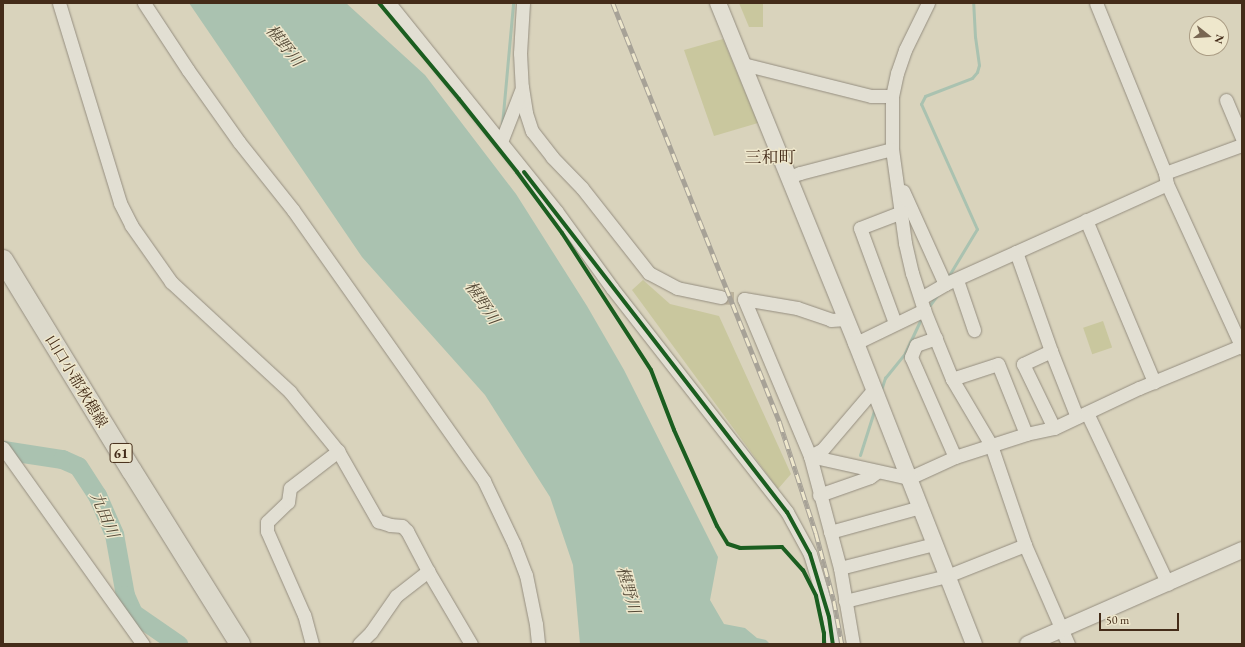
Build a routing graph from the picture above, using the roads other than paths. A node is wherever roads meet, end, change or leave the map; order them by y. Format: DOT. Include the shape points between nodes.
graph roads {
  1 [pos="59,3"];
  2 [pos="144,3"];
  3 [pos="389,3"];
  4 [pos="523,3"];
  5 [pos="718,3"];
  6 [pos="928,3"];
  7 [pos="1096,3"];
  8 [pos="743,64"];
  9 [pos="522,87"];
  10 [pos="892,96"];
  11 [pos="1226,100"];
  12 [pos="1242,138"];
  13 [pos="501,142"];
  14 [pos="1242,145"];
  15 [pos="892,149"];
  16 [pos="895,175"];
  17 [pos="789,177"];
  18 [pos="1166,178"];
  19 [pos="902,212"];
  20 [pos="1086,220"];
  21 [pos="1016,252"];
  22 [pos="3,260"];
  23 [pos="951,282"];
  24 [pos="720,298"];
  25 [pos="923,304"];
  26 [pos="846,319"];
  27 [pos="895,324"];
  28 [pos="974,330"];
  29 [pos="936,338"];
  30 [pos="856,343"];
  31 [pos="1242,347"];
  32 [pos="1051,351"];
  33 [pos="952,379"];
  34 [pos="1154,382"];
  35 [pos="873,390"];
  36 [pos="1082,415"];
  37 [pos="1054,428"];
  38 [pos="1026,434"];
  39 [pos="991,445"];
  40 [pos="338,451"];
  41 [pos="6,452"];
  42 [pos="810,456"];
  43 [pos="956,457"];
  44 [pos="877,472"];
  45 [pos="909,478"];
  46 [pos="819,495"];
  47 [pos="920,507"];
  48 [pos="830,532"];
  49 [pos="934,544"];
  50 [pos="1025,545"];
  51 [pos="1242,550"];
  52 [pos="840,568"];
  53 [pos="428,571"];
  54 [pos="947,576"];
  55 [pos="1168,584"];
  56 [pos="845,601"];
  57 [pos="1062,629"];
  58 [pos="143,644"];
  59 [pos="240,644"];
  60 [pos="312,644"];
  61 [pos="360,644"];
  62 [pos="471,644"];
  63 [pos="538,644"];
  64 [pos="833,644"];
  65 [pos="853,644"];
  66 [pos="974,644"];
  67 [pos="1028,644"];
  68 [pos="1068,644"];
  1 -- 40 [label="street" via="120,203 131,225 171,282 290,392"];
  2 -- 63 [label="street" via="239,142 293,210 484,481 526,575"];
  3 -- 13 [label="street"];
  4 -- 9 [label="street" via="520,53"];
  5 -- 8 [label="street"];
  6 -- 10 [label="street" via="905,50"];
  7 -- 18 [label="street"];
  8 -- 10 [label="street" via="871,96"];
  8 -- 17 [label="street"];
  9 -- 13 [label="street"];
  9 -- 24 [label="street" via="532,131 552,157 582,188 649,273 677,288"];
  10 -- 15 [label="street"];
  11 -- 12 [label="street"];
  13 -- 64 [label="street" via="786,512 810,554 829,617"];
  14 -- 18 [label="street"];
  15 -- 16 [label="street"];
  15 -- 17 [label="street"];
  16 -- 19 [label="street"];
  16 -- 23 [label="street"];
  17 -- 26 [label="street"];
  18 -- 20 [label="street"];
  18 -- 31 [label="street"];
  19 -- 25 [label="street" via="912,274"];
  19 -- 27 [label="street" via="860,228"];
  20 -- 21 [label="street"];
  20 -- 34 [label="street"];
  21 -- 23 [label="street"];
  21 -- 32 [label="street"];
  22 -- 59 [label="main road, 山口小郡秋穂線 / 61"];
  23 -- 25 [label="street"];
  23 -- 28 [label="street"];
  25 -- 27 [label="street"];
  25 -- 29 [label="street"];
  26 -- 30 [label="street"];
  26 -- 42 [label="street" via="831,320 797,308 744,299"];
  27 -- 30 [label="street"];
  29 -- 33 [label="street"];
  29 -- 43 [label="street" via="916,345 911,357"];
  30 -- 35 [label="street"];
  31 -- 34 [label="street"];
  32 -- 36 [label="street"];
  32 -- 37 [label="street" via="1023,364"];
  33 -- 38 [label="street" via="998,364"];
  33 -- 39 [label="street"];
  34 -- 36 [label="street"];
  35 -- 42 [label="street" via="822,450"];
  35 -- 45 [label="street"];
  36 -- 37 [label="street"];
  36 -- 55 [label="street"];
  37 -- 38 [label="street"];
  38 -- 39 [label="street"];
  39 -- 43 [label="street"];
  39 -- 50 [label="street"];
  40 -- 53 [label="street" via="378,521 402,526 408,531"];
  40 -- 60 [label="street" via="290,488 288,502 267,522 267,531 304,615"];
  41 -- 58 [label="street"];
  42 -- 44 [label="street"];
  42 -- 46 [label="street"];
  43 -- 45 [label="street"];
  44 -- 45 [label="street"];
  44 -- 46 [label="street" via="870,477"];
  45 -- 47 [label="street"];
  46 -- 48 [label="street"];
  47 -- 48 [label="street"];
  47 -- 49 [label="street"];
  48 -- 52 [label="street"];
  49 -- 52 [label="street"];
  49 -- 54 [label="street"];
  50 -- 54 [label="street"];
  50 -- 57 [label="street"];
  51 -- 55 [label="street"];
  52 -- 56 [label="street"];
  53 -- 61 [label="street" via="396,596"];
  53 -- 62 [label="street"];
  54 -- 56 [label="street"];
  54 -- 66 [label="street"];
  55 -- 57 [label="street"];
  56 -- 65 [label="street"];
  57 -- 67 [label="street"];
  57 -- 68 [label="street"];
}
